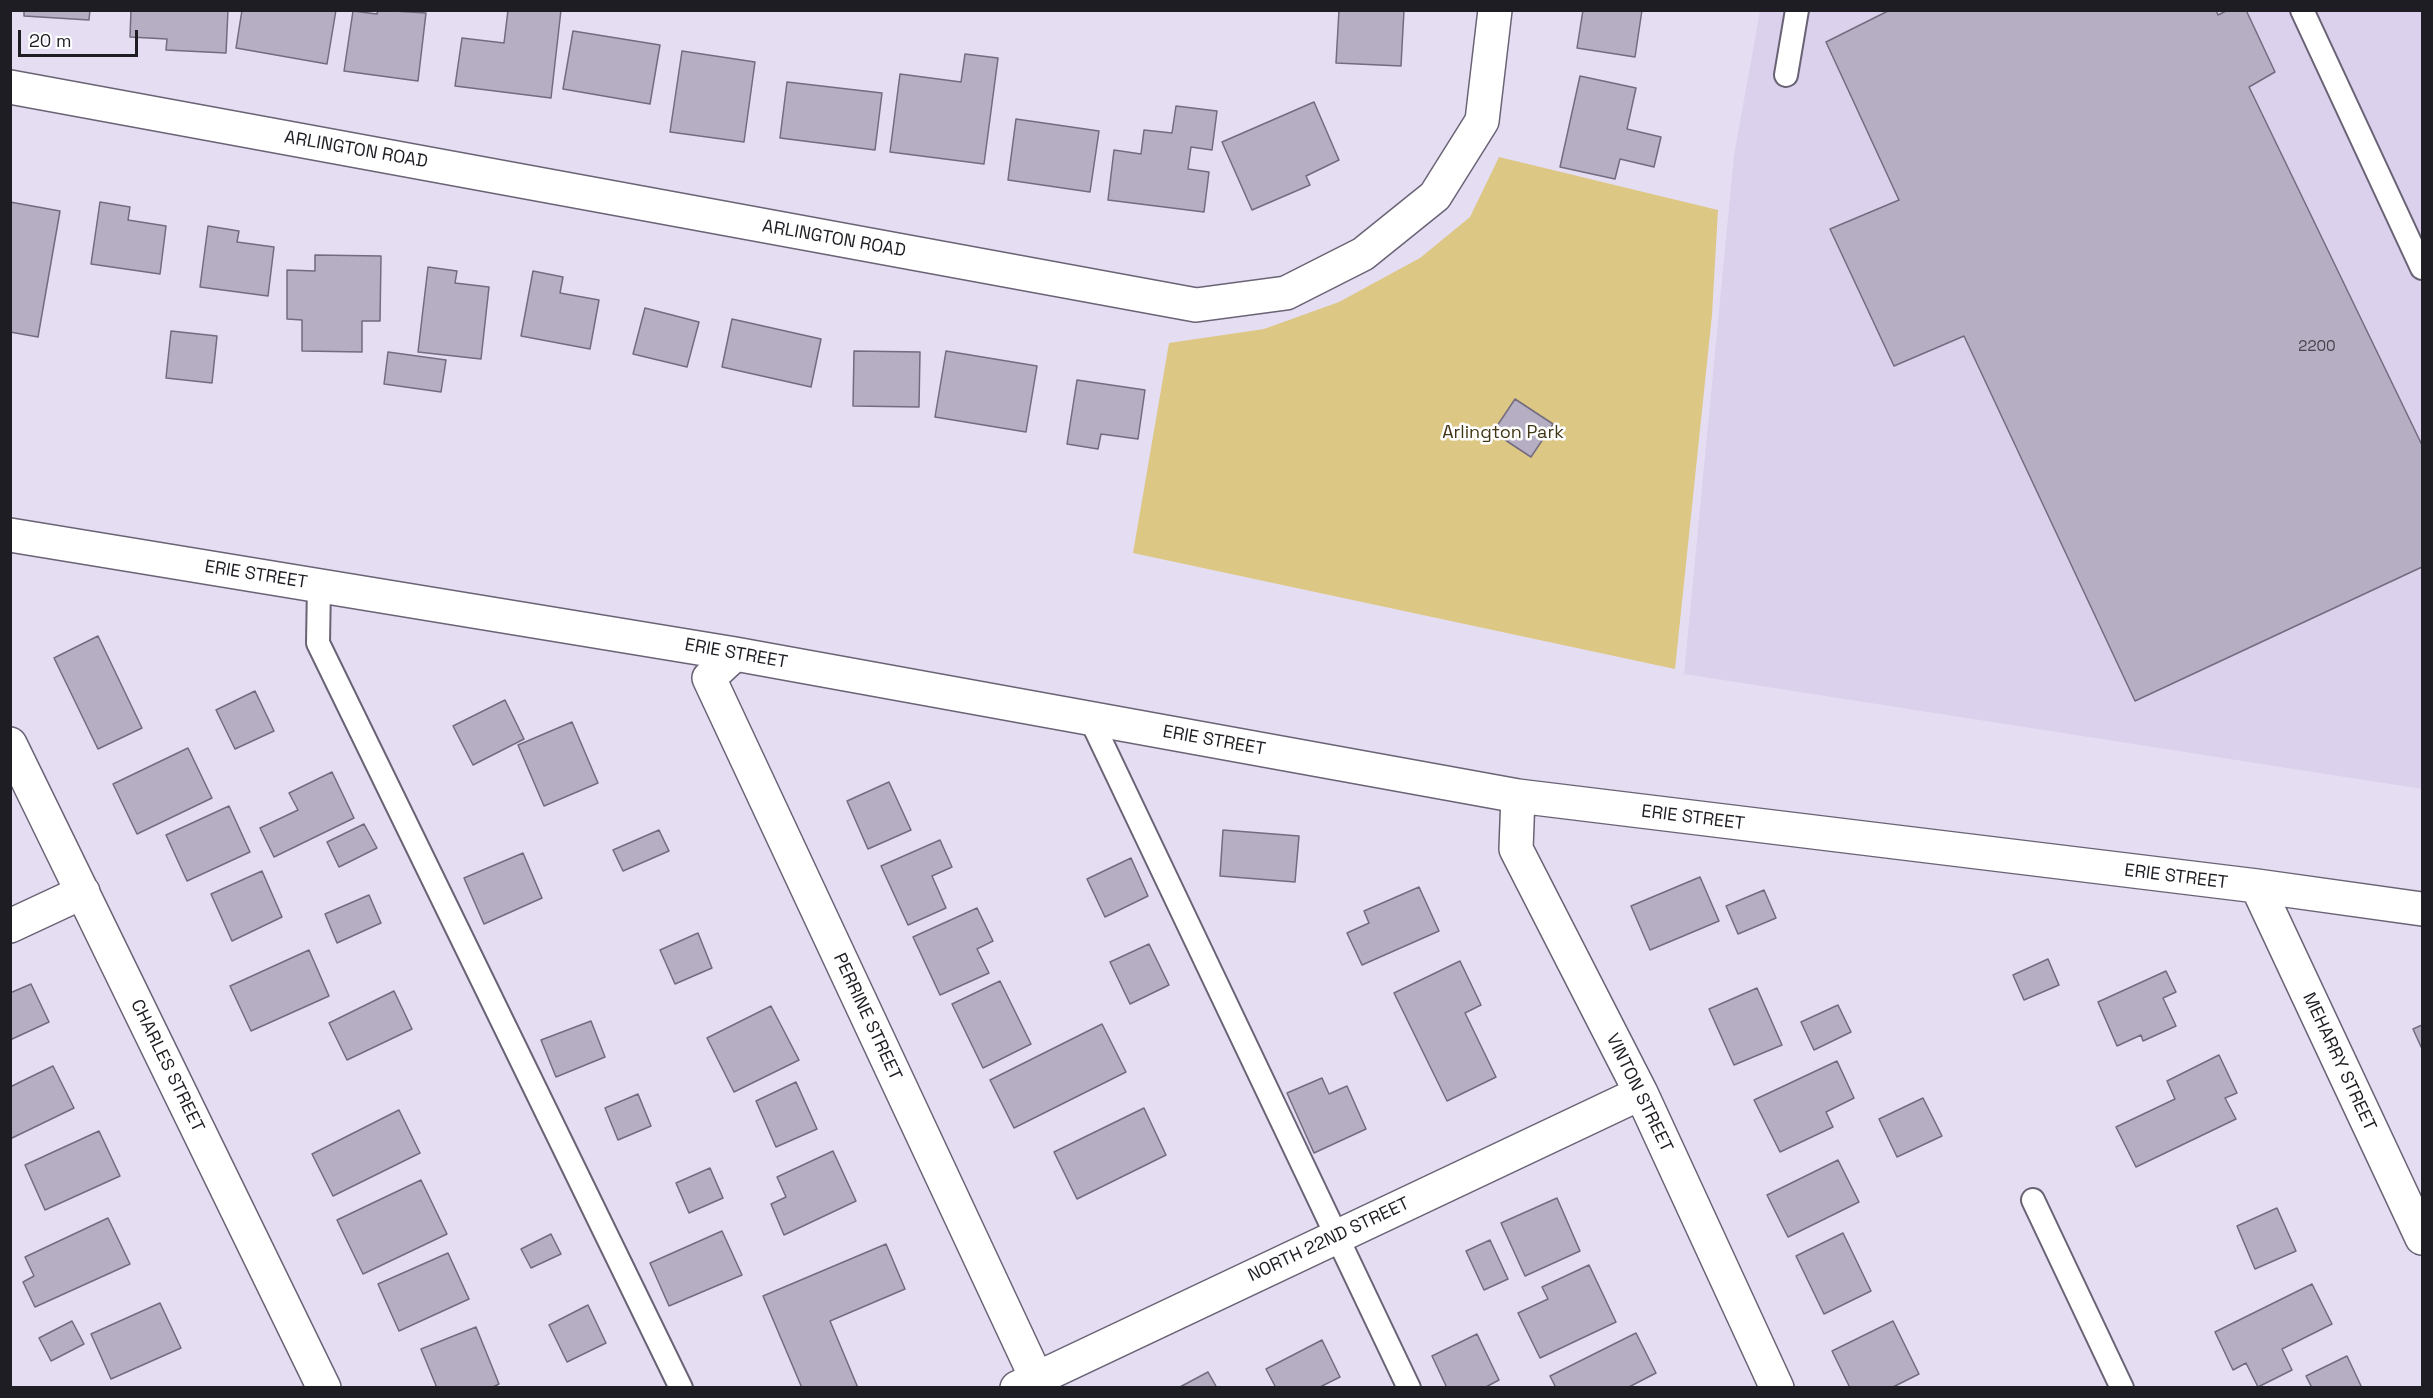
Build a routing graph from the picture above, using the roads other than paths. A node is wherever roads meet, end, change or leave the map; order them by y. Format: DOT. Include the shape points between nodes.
graph roads {
  1 [pos="1495,10"];
  2 [pos="1797,10"];
  3 [pos="2302,10"];
  4 [pos="1786,75"];
  5 [pos="10,87"];
  6 [pos="2422,268"];
  7 [pos="10,535"];
  8 [pos="319,585"];
  9 [pos="735,654"];
  10 [pos="1090,718"];
  11 [pos="10,744"];
  12 [pos="1518,796"];
  13 [pos="2257,886"];
  14 [pos="83,892"];
  15 [pos="2422,909"];
  16 [pos="10,926"];
  17 [pos="1641,1093"];
  18 [pos="2033,1200"];
  19 [pos="1338,1235"];
  20 [pos="2422,1238"];
  21 [pos="1031,1384"];
  22 [pos="324,1388"];
  23 [pos="681,1388"];
  24 [pos="1409,1388"];
  25 [pos="1777,1388"];
  26 [pos="2122,1388"];
  1 -- 5 [label="street, ARLINGTON ROAD" via="1482,122 1435,196 1363,254 1286,293 1196,305"];
  2 -- 4 [label="lane"];
  3 -- 6 [label="lane"];
  7 -- 8 [label="street, ERIE STREET"];
  8 -- 9 [label="street, ERIE STREET"];
  8 -- 23 [label="lane" via="318,643"];
  9 -- 10 [label="street, ERIE STREET"];
  9 -- 21 [label="street, PERRINE STREET" via="709,678"];
  10 -- 12 [label="street, ERIE STREET"];
  10 -- 19 [label="lane"];
  11 -- 14 [label="street, CHARLES STREET"];
  12 -- 13 [label="street, ERIE STREET"];
  12 -- 17 [label="street, VINTON STREET" via="1516,849"];
  13 -- 15 [label="street, ERIE STREET"];
  13 -- 20 [label="street, MEHARRY STREET"];
  14 -- 16 [label="street"];
  14 -- 22 [label="street, CHARLES STREET"];
  17 -- 19 [label="street, NORTH 22ND STREET"];
  17 -- 25 [label="street, VINTON STREET"];
  18 -- 26 [label="lane"];
  19 -- 21 [label="street, NORTH 22ND STREET"];
  19 -- 24 [label="lane"];
}
